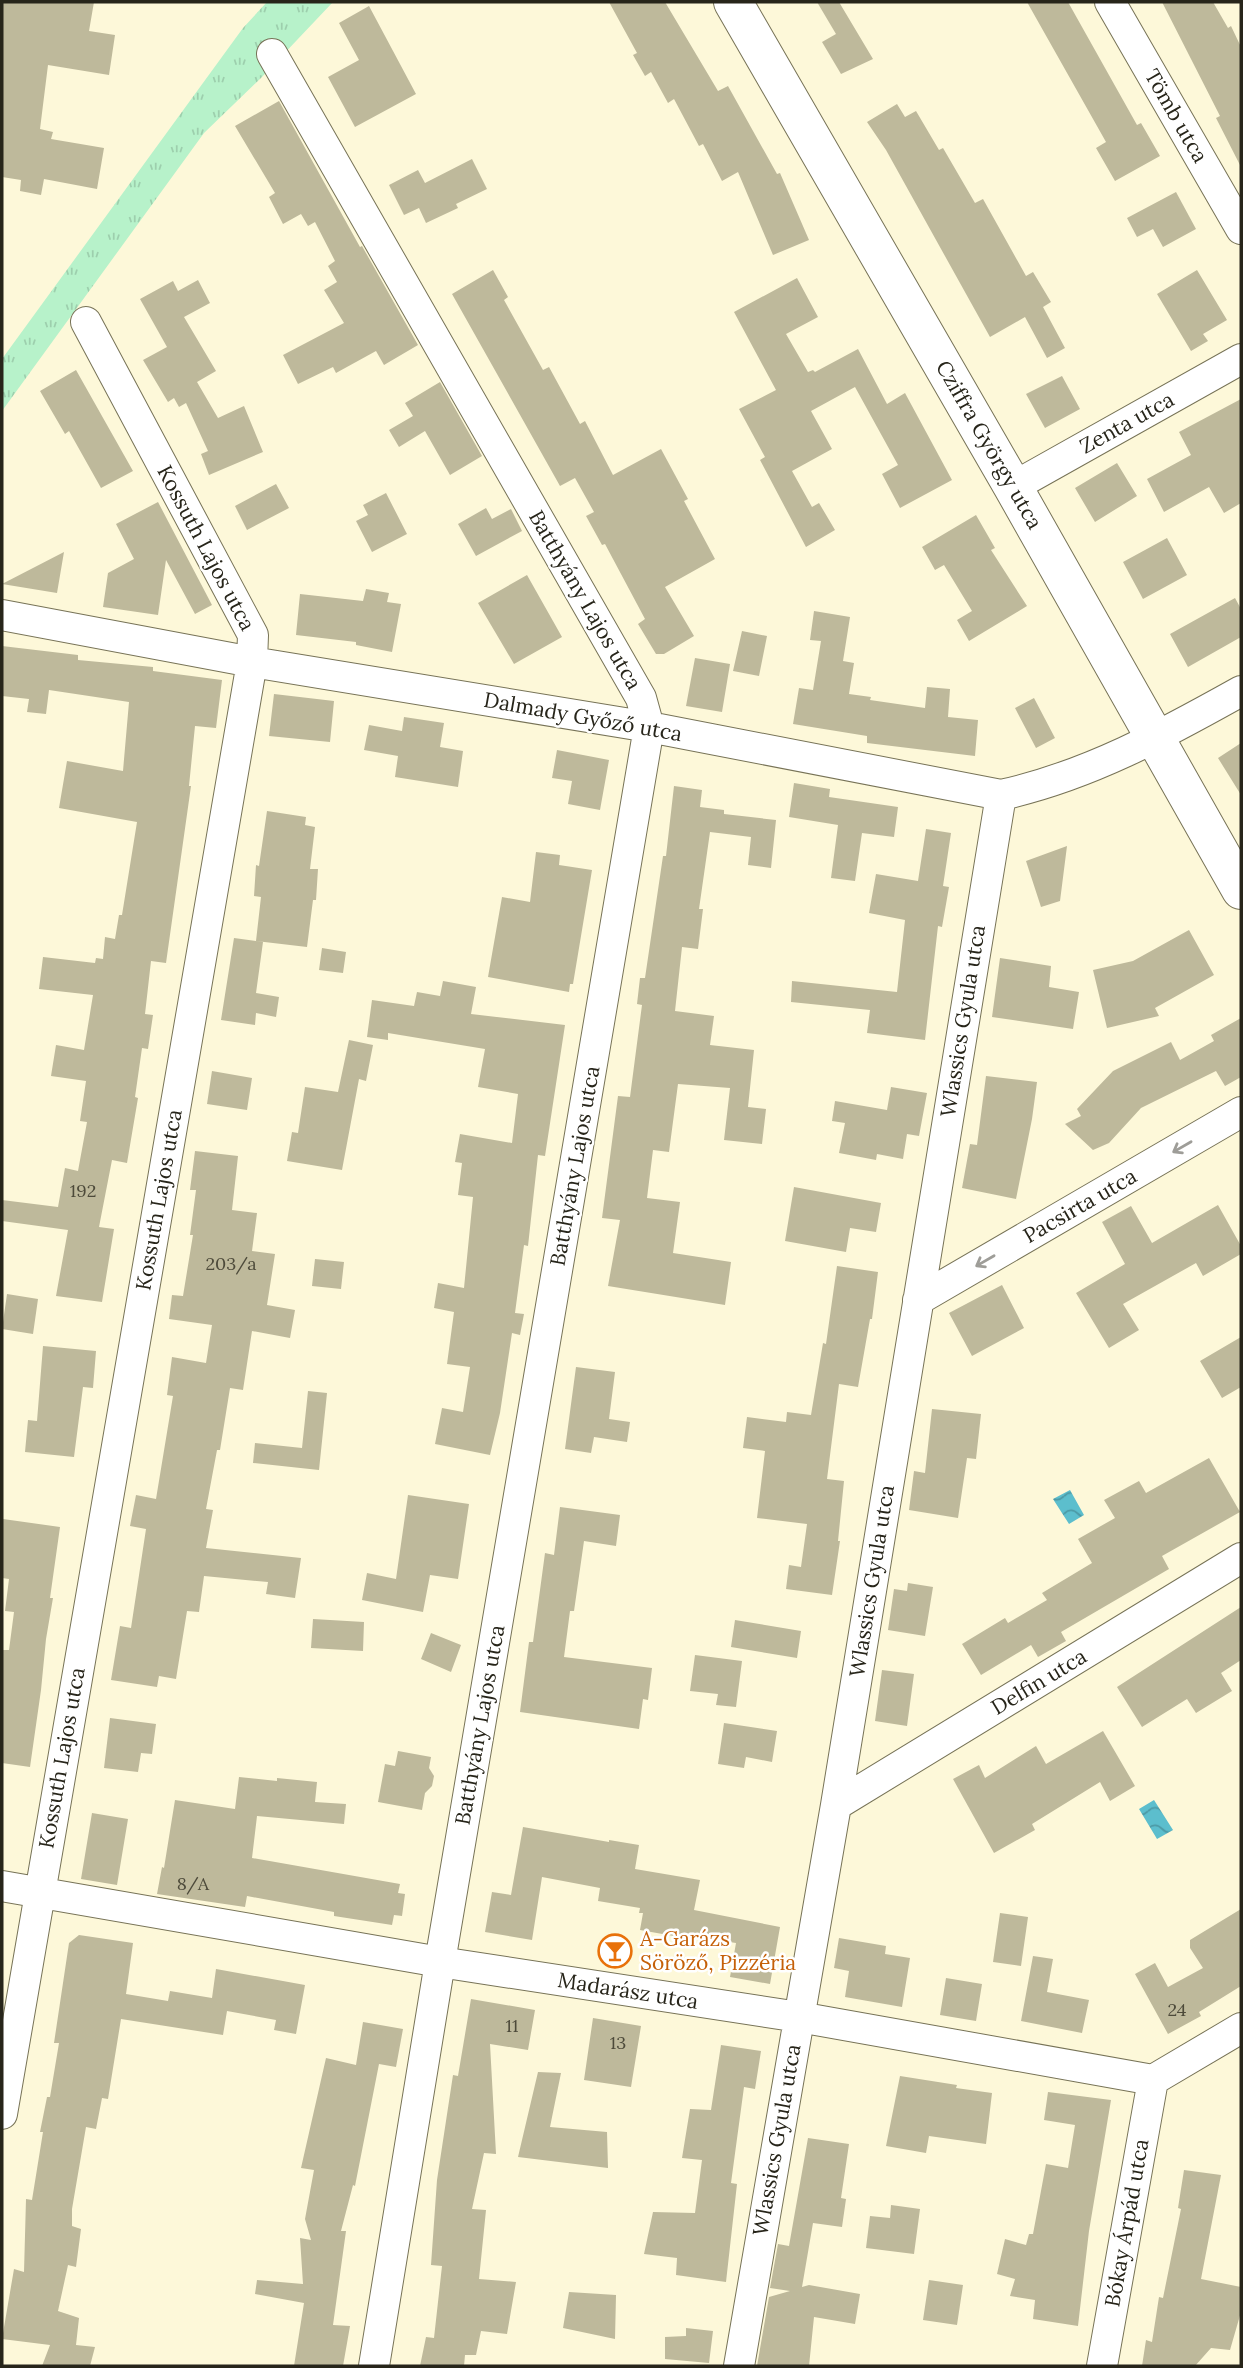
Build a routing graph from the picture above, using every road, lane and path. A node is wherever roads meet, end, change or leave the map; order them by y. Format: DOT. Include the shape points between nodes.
graph roads {
  1 [pos="733,2"];
  2 [pos="1110,2"];
  3 [pos="271,54"];
  4 [pos="1241,229"];
  5 [pos="86,322"];
  6 [pos="1241,359"];
  7 [pos="1013,487"];
  8 [pos="2,615"];
  9 [pos="252,662"];
  10 [pos="1241,691"];
  11 [pos="649,727"];
  12 [pos="1156,739"];
  13 [pos="1000,795"];
  14 [pos="1241,890"];
  15 [pos="1241,1112"];
  16 [pos="918,1300"];
  17 [pos="1241,1558"];
  18 [pos="836,1805"];
  19 [pos="2,1886"];
  20 [pos="38,1892"];
  21 [pos="440,1962"];
  22 [pos="799,2017"];
  23 [pos="1241,2028"];
  24 [pos="1153,2080"];
  25 [pos="2,2114"];
  26 [pos="374,2366"];
  27 [pos="738,2366"];
  28 [pos="1102,2366"];
  1 -- 7 [label="street, Cziffra György utca"];
  2 -- 4 [label="street, Tömb utca"];
  3 -- 11 [label="street, Batthyány Lajos utca" via="634,685"];
  5 -- 9 [label="street, Kossuth Lajos utca" via="253,635"];
  6 -- 7 [label="street, Zenta utca"];
  7 -- 12 [label="street, Cziffra György utca"];
  8 -- 9 [label="street, Dalmady Győző utca"];
  9 -- 11 [label="street, Dalmady Győző utca"];
  9 -- 20 [label="street, Kossuth Lajos utca"];
  10 -- 12 [label="street, Dalmady Győző utca"];
  11 -- 13 [label="street, Dalmady Győző utca"];
  11 -- 21 [label="street, Batthyány Lajos utca"];
  12 -- 13 [label="street, Dalmady Győző utca" via="1032,788"];
  12 -- 14 [label="street, Cziffra György utca"];
  13 -- 16 [label="street, Wlassics Gyula utca"];
  15 -- 16 [label="street, Pacsirta utca, one-way"];
  16 -- 18 [label="street, Wlassics Gyula utca"];
  17 -- 18 [label="street, Delfin utca"];
  18 -- 22 [label="street, Wlassics Gyula utca"];
  19 -- 20 [label="street, Madarász utca"];
  20 -- 21 [label="street, Madarász utca"];
  20 -- 25 [label="street, Kossuth Lajos utca"];
  21 -- 22 [label="street, Madarász utca"];
  21 -- 26 [label="street, Batthyány Lajos utca"];
  22 -- 24 [label="street, Madarász utca"];
  22 -- 27 [label="street, Wlassics Gyula utca"];
  23 -- 24 [label="street"];
  24 -- 28 [label="street, Bókay Árpád utca"];
}
